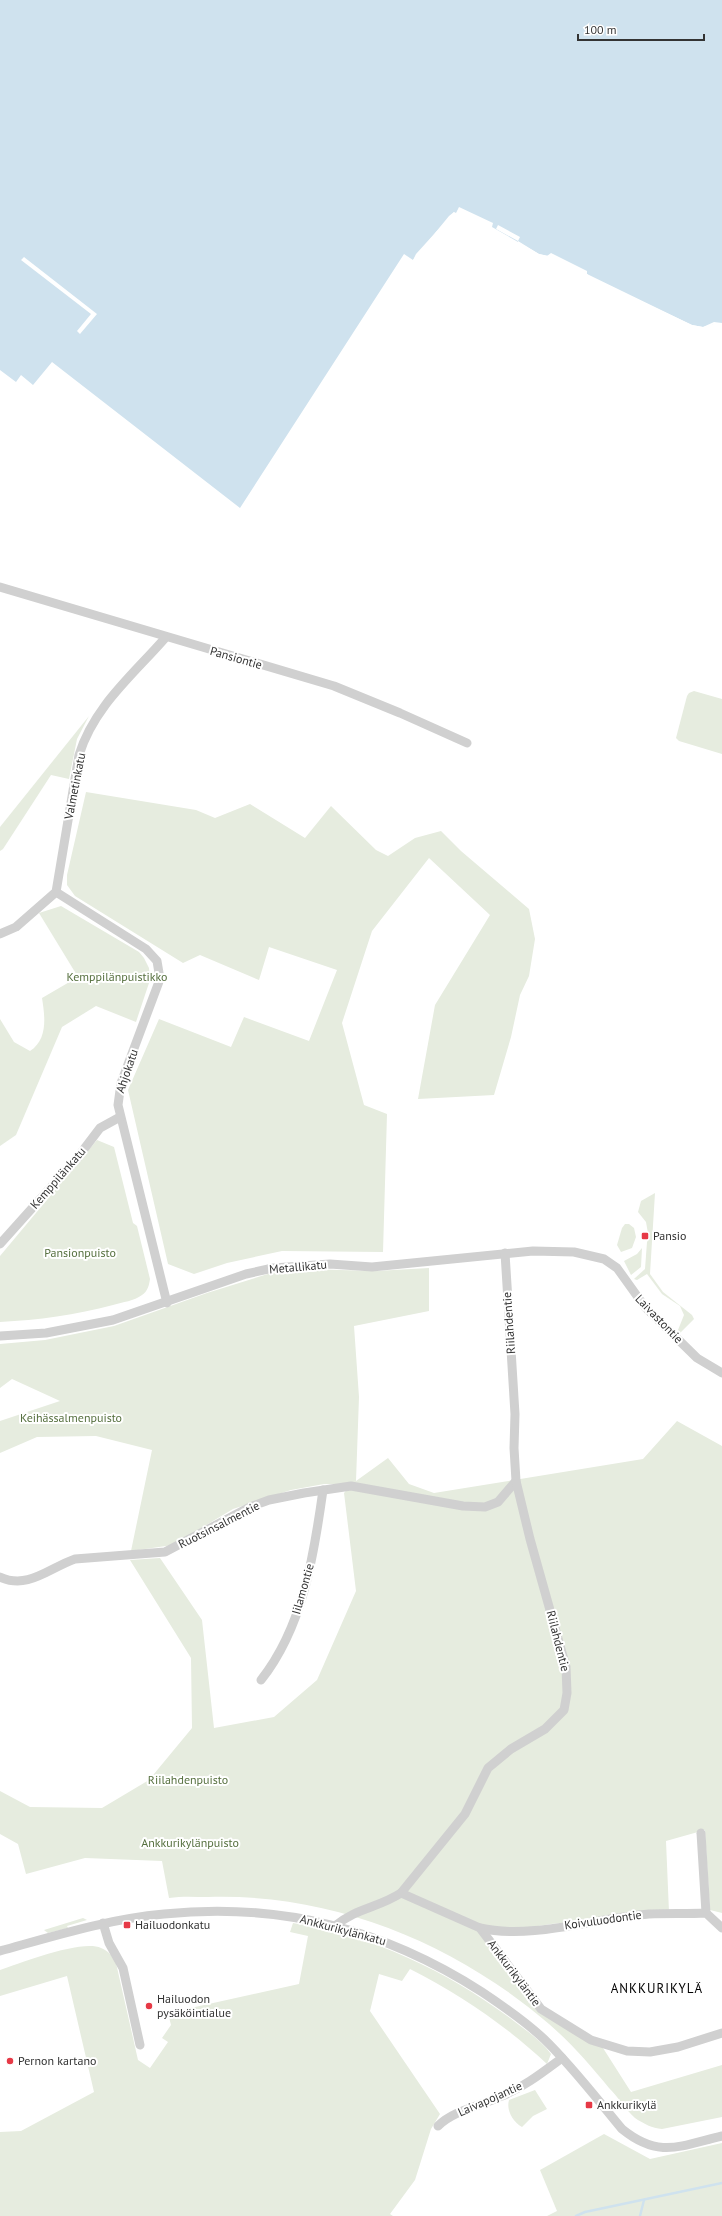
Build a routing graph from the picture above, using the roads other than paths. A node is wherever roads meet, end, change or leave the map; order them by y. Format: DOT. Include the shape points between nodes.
graph roads {
  1 [pos="0,587"];
  2 [pos="166,637"];
  3 [pos="467,743"];
  4 [pos="56,892"];
  5 [pos="0,934"];
  6 [pos="120,1118"];
  7 [pos="0,1244"];
  8 [pos="505,1253"];
  9 [pos="604,1258"];
  10 [pos="167,1302"];
  11 [pos="0,1336"];
  12 [pos="722,1373"];
  13 [pos="516,1481"];
  14 [pos="323,1490"];
  15 [pos="0,1577"];
  16 [pos="261,1680"];
  17 [pos="701,1833"];
  18 [pos="401,1893"];
  19 [pos="706,1913"];
  20 [pos="103,1923"];
  21 [pos="335,1926"];
  22 [pos="480,1928"];
  23 [pos="722,1928"];
  24 [pos="0,1951"];
  25 [pos="722,2033"];
  26 [pos="140,2045"];
  27 [pos="562,2058"];
  28 [pos="438,2126"];
  29 [pos="722,2136"];
  1 -- 2 [label="street, Pansiontie"];
  2 -- 3 [label="street, Pansiontie" via="334,686"];
  2 -- 4 [label="street, Valmetinkatu" via="114,693 92,722 85,738 79,754"];
  4 -- 5 [label="street" via="16,927"];
  4 -- 6 [label="street, Ahjokatu" via="146,949 159,966 159,985 118,1093"];
  6 -- 7 [label="street, Kemppilänkatu" via="100,1128 78,1157"];
  6 -- 10 [label="street, Ahjokatu"];
  8 -- 9 [label="street, Metallikatu" via="574,1252"];
  8 -- 10 [label="street, Metallikatu" via="372,1266 330,1264 273,1268 246,1274"];
  8 -- 13 [label="street, Riilahdentie" via="515,1414"];
  9 -- 12 [label="street, Laivastontie" via="618,1268 645,1307 697,1358"];
  10 -- 11 [label="street, Metallikatu" via="112,1320 73,1329"];
  13 -- 14 [label="street, Ruotsinsalmentie" via="498,1502 485,1507 463,1506 350,1486"];
  13 -- 18 [label="street, Riilahdentie" via="566,1667 567,1693 564,1710 545,1729 511,1748 488,1768 465,1814"];
  14 -- 15 [label="street, Ruotsinsalmentie" via="269,1500 250,1507 165,1552 75,1559 35,1579 20,1582"];
  14 -- 16 [label="street, Iilamontie" via="316,1537 303,1593 282,1650"];
  17 -- 19 [label="street"];
  18 -- 21 [label="street, Riilahdentie" via="387,1902 352,1913"];
  18 -- 22 [label="street, Ankkurikyläntie"];
  19 -- 22 [label="street, Koivuluodontie" via="648,1914 517,1932"];
  19 -- 23 [label="street"];
  20 -- 21 [label="street, Ankkurikylänkatu" via="163,1914 235,1911 291,1917"];
  20 -- 24 [label="street, Ankkurikylänkatu"];
  20 -- 26 [label="street" via="109,1943 123,1968"];
  21 -- 27 [label="street, Ankkurikylänkatu" via="394,1944 433,1963 524,2022"];
  22 -- 25 [label="street, Ankkurikyläntie" via="541,2009 591,2040 627,2051 650,2052 678,2047"];
  27 -- 28 [label="street, Laivapojantie" via="509,2093 450,2116"];
  27 -- 29 [label="street, Ankkurikylänkatu" via="622,2129 644,2144 671,2148"];
}
